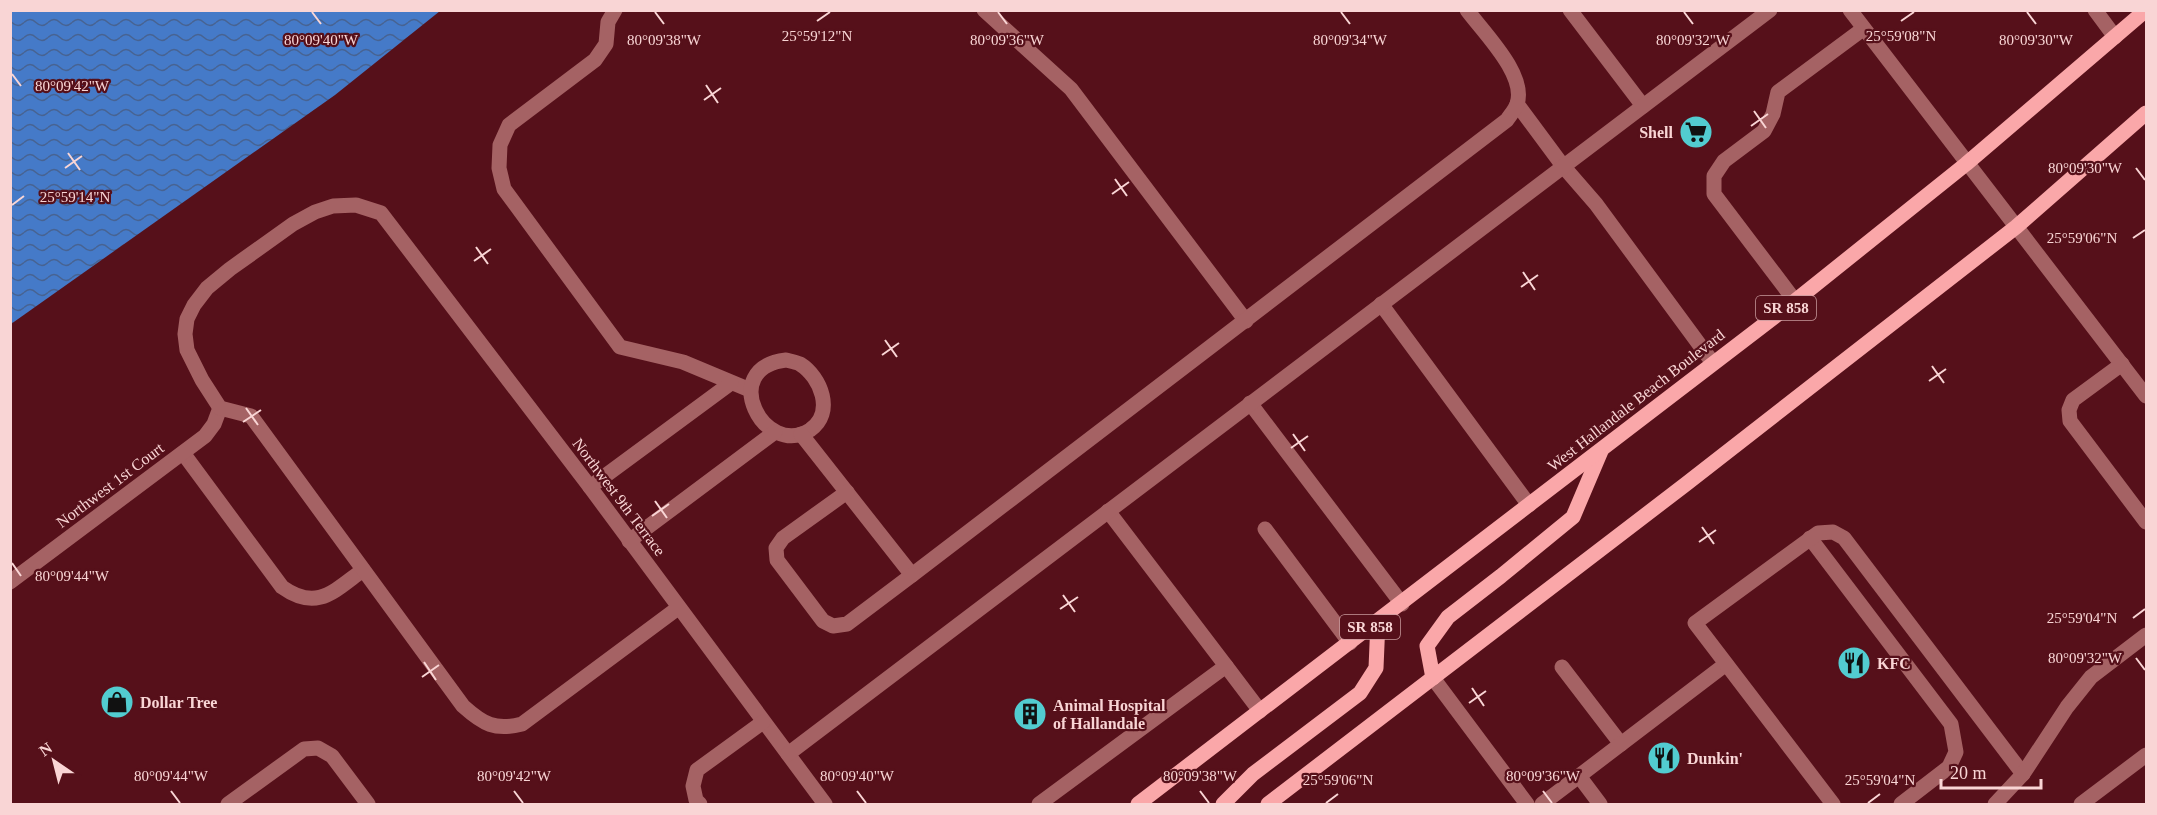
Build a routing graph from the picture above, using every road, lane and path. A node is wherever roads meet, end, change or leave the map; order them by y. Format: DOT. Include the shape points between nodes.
graph roads {
  1 [pos="615,10"];
  2 [pos="984,10"];
  3 [pos="1467,10"];
  4 [pos="1570,10"];
  5 [pos="1770,10"];
  6 [pos="1850,10"];
  7 [pos="2095,10"];
  8 [pos="2146,10"];
  9 [pos="1863,29"];
  10 [pos="2115,37"];
  11 [pos="1517,104"];
  12 [pos="1643,106"];
  13 [pos="2146,113"];
  14 [pos="1966,164"];
  15 [pos="1563,166"];
  16 [pos="2016,226"];
  17 [pos="1795,301"];
  18 [pos="1381,304"];
  19 [pos="1246,321"];
  20 [pos="1713,363"];
  21 [pos="2122,364"];
  22 [pos="731,383"];
  23 [pos="750,390"];
  24 [pos="2146,396"];
  25 [pos="1250,403"];
  26 [pos="220,408"];
  27 [pos="776,432"];
  28 [pos="801,434"];
  29 [pos="1602,449"];
  30 [pos="183,453"];
  31 [pos="590,487"];
  32 [pos="847,492"];
  33 [pos="1530,505"];
  34 [pos="1108,511"];
  35 [pos="2146,522"];
  36 [pos="1265,529"];
  37 [pos="1814,536"];
  38 [pos="629,541"];
  39 [pos="363,570"];
  40 [pos="912,575"];
  41 [pos="10,582"];
  42 [pos="1402,604"];
  43 [pos="678,608"];
  44 [pos="1378,621"];
  45 [pos="2146,635"];
  46 [pos="1350,643"];
  47 [pos="1726,664"];
  48 [pos="1227,666"];
  49 [pos="1562,667"];
  50 [pos="1433,678"];
  51 [pos="1260,711"];
  52 [pos="763,722"];
  53 [pos="1622,744"];
  54 [pos="788,754"];
  55 [pos="2146,755"];
  56 [pos="2023,774"];
  57 [pos="1579,776"];
  58 [pos="239,801"];
  59 [pos="368,804"];
  60 [pos="700,804"];
  61 [pos="825,804"];
  62 [pos="1039,804"];
  63 [pos="1137,804"];
  64 [pos="1223,804"];
  65 [pos="1268,804"];
  66 [pos="1527,804"];
  67 [pos="1542,804"];
  68 [pos="1600,804"];
  69 [pos="1833,804"];
  70 [pos="1901,804"];
  71 [pos="1995,804"];
  72 [pos="2081,804"];
  1 -- 22 [label="street" via="608,22 606,44 595,60 509,125 500,145 499,168 504,189 620,347 683,362"];
  2 -- 19 [label="street" via="1071,89"];
  3 -- 11 [label="street" via="1514,73"];
  4 -- 12 [label="street"];
  5 -- 12 [label="street"];
  6 -- 9 [label="street"];
  7 -- 10 [label="street"];
  8 -- 10 [label="main road, West Hallandale Beach Boulevard / SR 858"];
  9 -- 14 [label="street"];
  9 -- 17 [label="street" via="1778,92 1764,131 1724,161 1714,176 1714,194"];
  10 -- 14 [label="main road, West Hallandale Beach Boulevard / SR 858"];
  11 -- 15 [label="street"];
  11 -- 19 [label="street" via="1507,120"];
  12 -- 15 [label="street"];
  13 -- 16 [label="main road"];
  14 -- 16 [label="street"];
  14 -- 17 [label="main road, West Hallandale Beach Boulevard / SR 858"];
  15 -- 18 [label="street"];
  15 -- 20 [label="street" via="1596,204"];
  16 -- 21 [label="street"];
  16 -- 50 [label="main road"];
  17 -- 20 [label="main road, West Hallandale Beach Boulevard / SR 858"];
  18 -- 25 [label="street"];
  18 -- 33 [label="street"];
  19 -- 40 [label="street"];
  20 -- 29 [label="main road, West Hallandale Beach Boulevard / SR 858"];
  21 -- 24 [label="street"];
  21 -- 35 [label="street" via="2073,400 2070,421"];
  22 -- 23 [label="street"];
  22 -- 31 [label="street"];
  23 -- 27 [label="street" via="752,403"];
  23 -- 28 [label="street" via="762,368 786,360 799,364 823,393 824,406 812,428"];
  25 -- 34 [label="street"];
  25 -- 42 [label="street"];
  26 -- 30 [label="street, Northwest 1st Court" via="205,436"];
  26 -- 31 [label="street, Northwest 9th Terrace" via="187,350 185,334 190,312 207,288 293,224 333,206 356,205 381,213"];
  26 -- 39 [label="street" via="251,416"];
  27 -- 28 [label="street" via="788,436"];
  27 -- 38 [label="street"];
  28 -- 32 [label="street"];
  29 -- 33 [label="main road, West Hallandale Beach Boulevard / SR 858"];
  29 -- 50 [label="main road" via="1573,517 1448,617 1427,646"];
  30 -- 39 [label="street" via="282,587 294,595 311,600 325,597"];
  30 -- 41 [label="street, Northwest 1st Court"];
  31 -- 38 [label="street, Northwest 9th Terrace"];
  32 -- 40 [label="street"];
  32 -- 40 [label="street" via="783,538 776,548 777,560 823,621 833,626 847,624"];
  33 -- 42 [label="main road, West Hallandale Beach Boulevard / SR 858"];
  34 -- 48 [label="street"];
  34 -- 54 [label="street"];
  36 -- 46 [label="street"];
  37 -- 47 [label="street" via="1695,623"];
  37 -- 56 [label="street" via="1833,532 1844,538"];
  37 -- 70 [label="street" via="1951,724 1956,752 1949,767"];
  38 -- 43 [label="street, Northwest 9th Terrace"];
  39 -- 43 [label="street" via="463,706 477,719 504,729 522,724"];
  42 -- 44 [label="main road, West Hallandale Beach Boulevard / SR 858"];
  43 -- 52 [label="street, Northwest 9th Terrace"];
  44 -- 46 [label="main road, West Hallandale Beach Boulevard / SR 858"];
  44 -- 64 [label="main road" via="1376,668 1360,693 1253,774"];
  45 -- 56 [label="street" via="2091,677"];
  46 -- 51 [label="main road, West Hallandale Beach Boulevard / SR 858"];
  47 -- 53 [label="street"];
  47 -- 69 [label="street"];
  48 -- 51 [label="street"];
  48 -- 62 [label="street"];
  49 -- 53 [label="street"];
  50 -- 65 [label="main road"];
  50 -- 66 [label="street"];
  51 -- 63 [label="main road, West Hallandale Beach Boulevard / SR 858"];
  52 -- 54 [label="street, Northwest 9th Terrace"];
  52 -- 60 [label="street" via="697,770 693,786"];
  53 -- 57 [label="street"];
  54 -- 61 [label="street, Northwest 9th Terrace"];
  55 -- 72 [label="street"];
  56 -- 71 [label="street"];
  57 -- 67 [label="street"];
  57 -- 68 [label="street"];
  58 -- 59 [label="street" via="304,749 318,748 332,756"];
}
